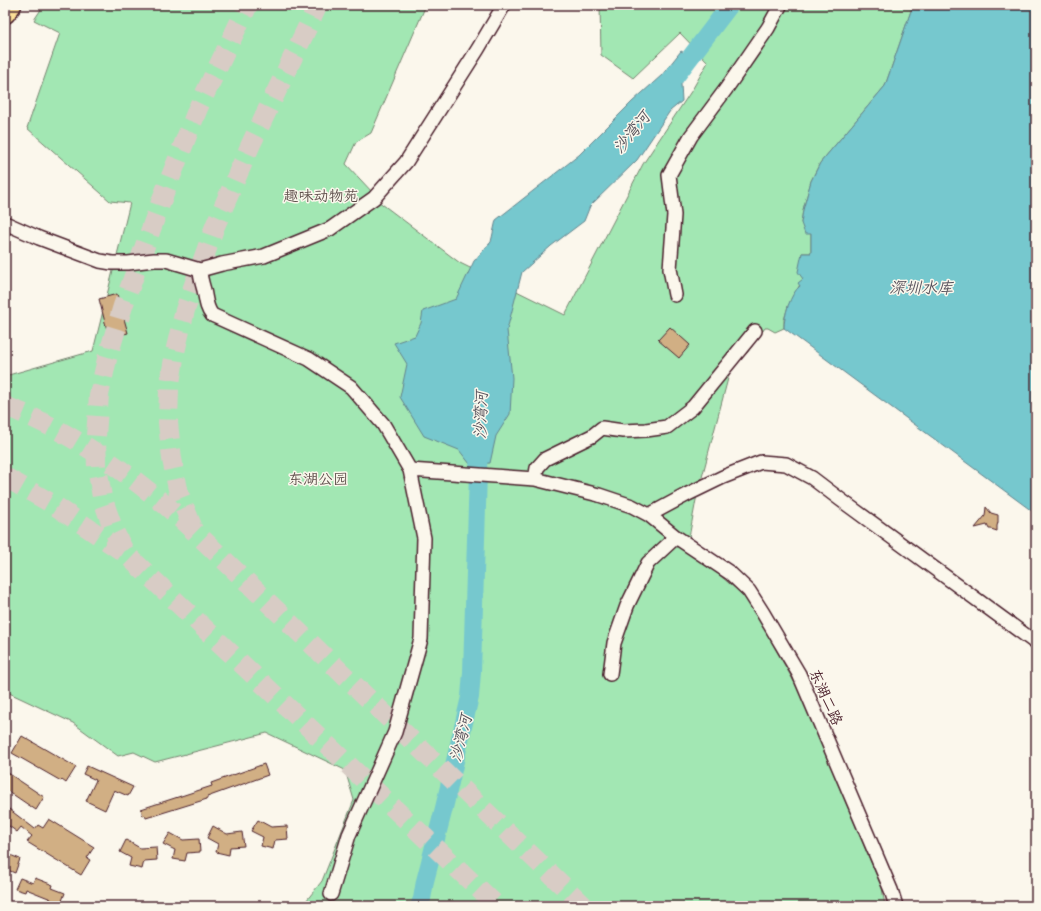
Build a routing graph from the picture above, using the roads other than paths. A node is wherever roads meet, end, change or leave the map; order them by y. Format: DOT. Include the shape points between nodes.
graph roads {
  1 [pos="11,5"];
  2 [pos="504,5"];
  3 [pos="780,6"];
  4 [pos="5,13"];
  5 [pos="5,223"];
  6 [pos="200,270"];
  7 [pos="675,295"];
  8 [pos="756,331"];
  9 [pos="410,470"];
  10 [pos="535,479"];
  11 [pos="649,515"];
  12 [pos="676,537"];
  13 [pos="1036,643"];
  14 [pos="610,674"];
  15 [pos="331,894"];
  16 [pos="896,906"];
  1 -- 4 [label="highway"];
  2 -- 6 [label="street" via="406,162 374,198 330,229 264,256"];
  3 -- 7 [label="street" via="768,28 691,136 669,175 674,215 670,269"];
  5 -- 6 [label="street" via="100,261 128,263 166,260"];
  6 -- 9 [label="street" via="207,306 212,315 309,359 351,387 383,424"];
  8 -- 10 [label="street" via="693,407 667,426 622,431 602,428 592,436 545,459 538,468"];
  9 -- 10 [label="street, 东湖二路"];
  9 -- 15 [label="street" via="425,540 421,639 395,732 349,835"];
  10 -- 11 [label="street, 东湖二路" via="599,495 632,506"];
  11 -- 12 [label="street, 东湖二路"];
  11 -- 13 [label="street" via="723,477 760,462 786,464 812,478"];
  12 -- 14 [label="street" via="648,563 627,606 614,643"];
  12 -- 16 [label="street, 东湖二路" via="730,573 749,591 763,613 799,674 892,890"];
}
